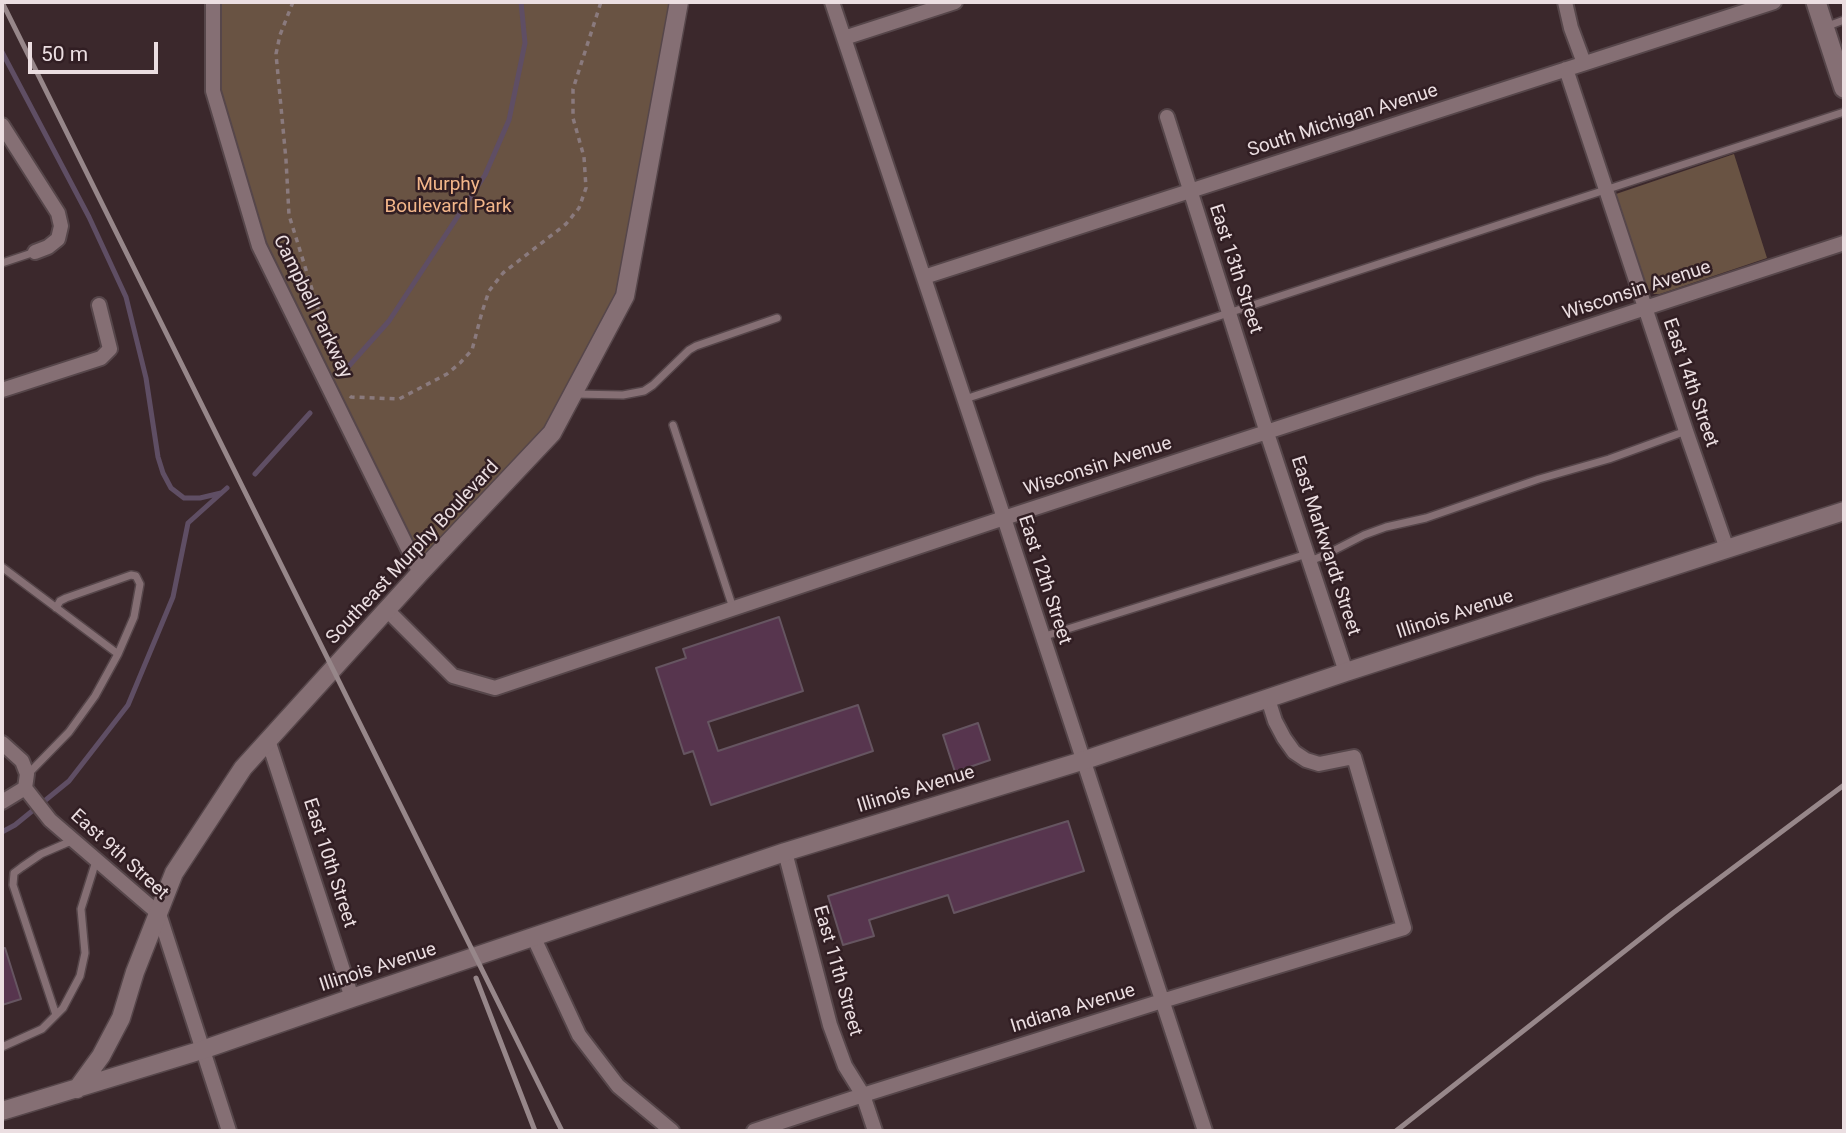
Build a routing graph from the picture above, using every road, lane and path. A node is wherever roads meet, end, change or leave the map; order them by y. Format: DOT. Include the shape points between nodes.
graph roads {
  1 [pos="213,2"];
  2 [pos="293,2"];
  3 [pos="601,2"];
  4 [pos="679,2"];
  5 [pos="832,2"];
  6 [pos="955,2"];
  7 [pos="1565,2"];
  8 [pos="1774,2"];
  9 [pos="1816,2"];
  10 [pos="1844,20"];
  11 [pos="1824,27"];
  12 [pos="844,38"];
  13 [pos="1584,63"];
  14 [pos="1566,69"];
  15 [pos="1844,88"];
  16 [pos="1844,111"];
  17 [pos="1167,117"];
  18 [pos="2,125"];
  19 [pos="1606,190"];
  20 [pos="1190,191"];
  21 [pos="1844,243"];
  22 [pos="35,252"];
  23 [pos="2,263"];
  24 [pos="924,277"];
  25 [pos="99,305"];
  26 [pos="1645,309"];
  27 [pos="1229,313"];
  28 [pos="777,318"];
  29 [pos="334,360"];
  30 [pos="345,385"];
  31 [pos="2,390"];
  32 [pos="573,394"];
  33 [pos="965,399"];
  34 [pos="673,425"];
  35 [pos="1686,431"];
  36 [pos="1267,433"];
  37 [pos="1844,511"];
  38 [pos="1004,518"];
  39 [pos="1727,549"];
  40 [pos="1308,557"];
  41 [pos="2,567"];
  42 [pos="420,573"];
  43 [pos="56,608"];
  44 [pos="733,608"];
  45 [pos="387,610"];
  46 [pos="1042,637"];
  47 [pos="118,654"];
  48 [pos="1346,672"];
  49 [pos="1268,699"];
  50 [pos="268,740"];
  51 [pos="2,743"];
  52 [pos="1082,761"];
  53 [pos="28,786"];
  54 [pos="2,802"];
  55 [pos="70,838"];
  56 [pos="785,852"];
  57 [pos="96,860"];
  58 [pos="159,914"];
  59 [pos="533,936"];
  60 [pos="352,998"];
  61 [pos="1162,1001"];
  62 [pos="56,1015"];
  63 [pos="2,1047"];
  64 [pos="202,1050"];
  65 [pos="77,1088"];
  66 [pos="863,1095"];
  67 [pos="2,1111"];
  68 [pos="229,1131"];
  69 [pos="672,1131"];
  70 [pos="754,1131"];
  71 [pos="875,1131"];
  72 [pos="1205,1131"];
  1 -- 42 [label="street, Campbell Parkway" via="213,91 259,246"];
  2 -- 29 [label="path" via="276,54 289,215"];
  3 -- 30 [label="path" via="573,89 573,118 584,156 586,188 579,208 566,224 503,273 489,291 472,350 447,374 399,399 351,397"];
  4 -- 32 [label="street, Southeast Murphy Boulevard" via="625,296"];
  5 -- 12 [label="street, East 12th Street"];
  6 -- 12 [label="street"];
  7 -- 13 [label="street"];
  8 -- 13 [label="street, South Michigan Avenue"];
  9 -- 11 [label="main road"];
  10 -- 11 [label="lane"];
  11 -- 15 [label="main road"];
  12 -- 24 [label="street, East 12th Street"];
  13 -- 14 [label="street, South Michigan Avenue"];
  14 -- 19 [label="street, East 14th Street"];
  14 -- 20 [label="street, South Michigan Avenue"];
  16 -- 19 [label="lane"];
  17 -- 20 [label="street, East 13th Street"];
  18 -- 22 [label="street" via="58,213 58,239"];
  19 -- 26 [label="street, East 14th Street"];
  19 -- 27 [label="lane"];
  20 -- 24 [label="street, South Michigan Avenue"];
  20 -- 27 [label="street, East 13th Street"];
  21 -- 26 [label="street, Wisconsin Avenue"];
  22 -- 23 [label="lane"];
  24 -- 33 [label="street, East 12th Street"];
  25 -- 31 [label="street" via="110,349 101,358"];
  26 -- 35 [label="street, East 14th Street"];
  26 -- 36 [label="street, Wisconsin Avenue"];
  27 -- 33 [label="lane"];
  27 -- 36 [label="street, East 13th Street"];
  28 -- 32 [label="lane" via="688,350 643,391"];
  32 -- 42 [label="street, Southeast Murphy Boulevard" via="552,433"];
  33 -- 38 [label="street, East 12th Street"];
  34 -- 44 [label="lane"];
  35 -- 39 [label="street, East 14th Street"];
  35 -- 40 [label="lane"];
  36 -- 38 [label="street, Wisconsin Avenue"];
  36 -- 40 [label="street, East Markwardt Street"];
  37 -- 39 [label="street, Illinois Avenue"];
  38 -- 44 [label="street, Wisconsin Avenue"];
  38 -- 46 [label="street, East 12th Street"];
  39 -- 48 [label="street, Illinois Avenue"];
  40 -- 46 [label="lane"];
  40 -- 48 [label="street, East Markwardt Street"];
  41 -- 43 [label="lane"];
  42 -- 45 [label="street, Southeast Murphy Boulevard"];
  43 -- 47 [label="lane"];
  43 -- 47 [label="lane" via="66,598 136,576 141,584 134,617"];
  44 -- 45 [label="street, Wisconsin Avenue" via="495,688 453,676"];
  45 -- 50 [label="street, Southeast Murphy Boulevard"];
  46 -- 52 [label="street, East 12th Street"];
  47 -- 53 [label="lane" via="95,696"];
  48 -- 49 [label="street, Illinois Avenue"];
  49 -- 52 [label="street, Illinois Avenue"];
  49 -- 61 [label="street, Indiana Avenue" via="1294,752 1319,764 1354,757 1404,928"];
  50 -- 58 [label="street, Southeast Murphy Boulevard" via="243,768 174,873"];
  50 -- 60 [label="street, East 10th Street"];
  51 -- 53 [label="street, East 9th Street" via="22,761"];
  52 -- 56 [label="street, Illinois Avenue"];
  52 -- 61 [label="street, East 12th Street"];
  53 -- 54 [label="street"];
  53 -- 55 [label="street, East 9th Street" via="50,820"];
  55 -- 57 [label="street, East 9th Street"];
  55 -- 62 [label="lane" via="14,873 13,885"];
  56 -- 59 [label="street, Illinois Avenue"];
  56 -- 66 [label="street, East 11th Street" via="830,1025 845,1066"];
  57 -- 58 [label="street, East 9th Street"];
  57 -- 62 [label="lane" via="82,909 85,953 80,976"];
  58 -- 64 [label="street, East 9th Street"];
  58 -- 65 [label="street, Southeast Murphy Boulevard" via="121,1018"];
  59 -- 60 [label="street, Illinois Avenue"];
  59 -- 69 [label="street" via="579,1035 618,1086"];
  60 -- 64 [label="street, Illinois Avenue"];
  61 -- 66 [label="street, Indiana Avenue"];
  61 -- 72 [label="street, East 12th Street"];
  62 -- 63 [label="lane" via="42,1029"];
  64 -- 65 [label="street, Illinois Avenue"];
  64 -- 68 [label="street, East 9th Street"];
  65 -- 67 [label="street, Illinois Avenue"];
  66 -- 70 [label="street, Indiana Avenue"];
  66 -- 71 [label="street, East 11th Street"];
}
